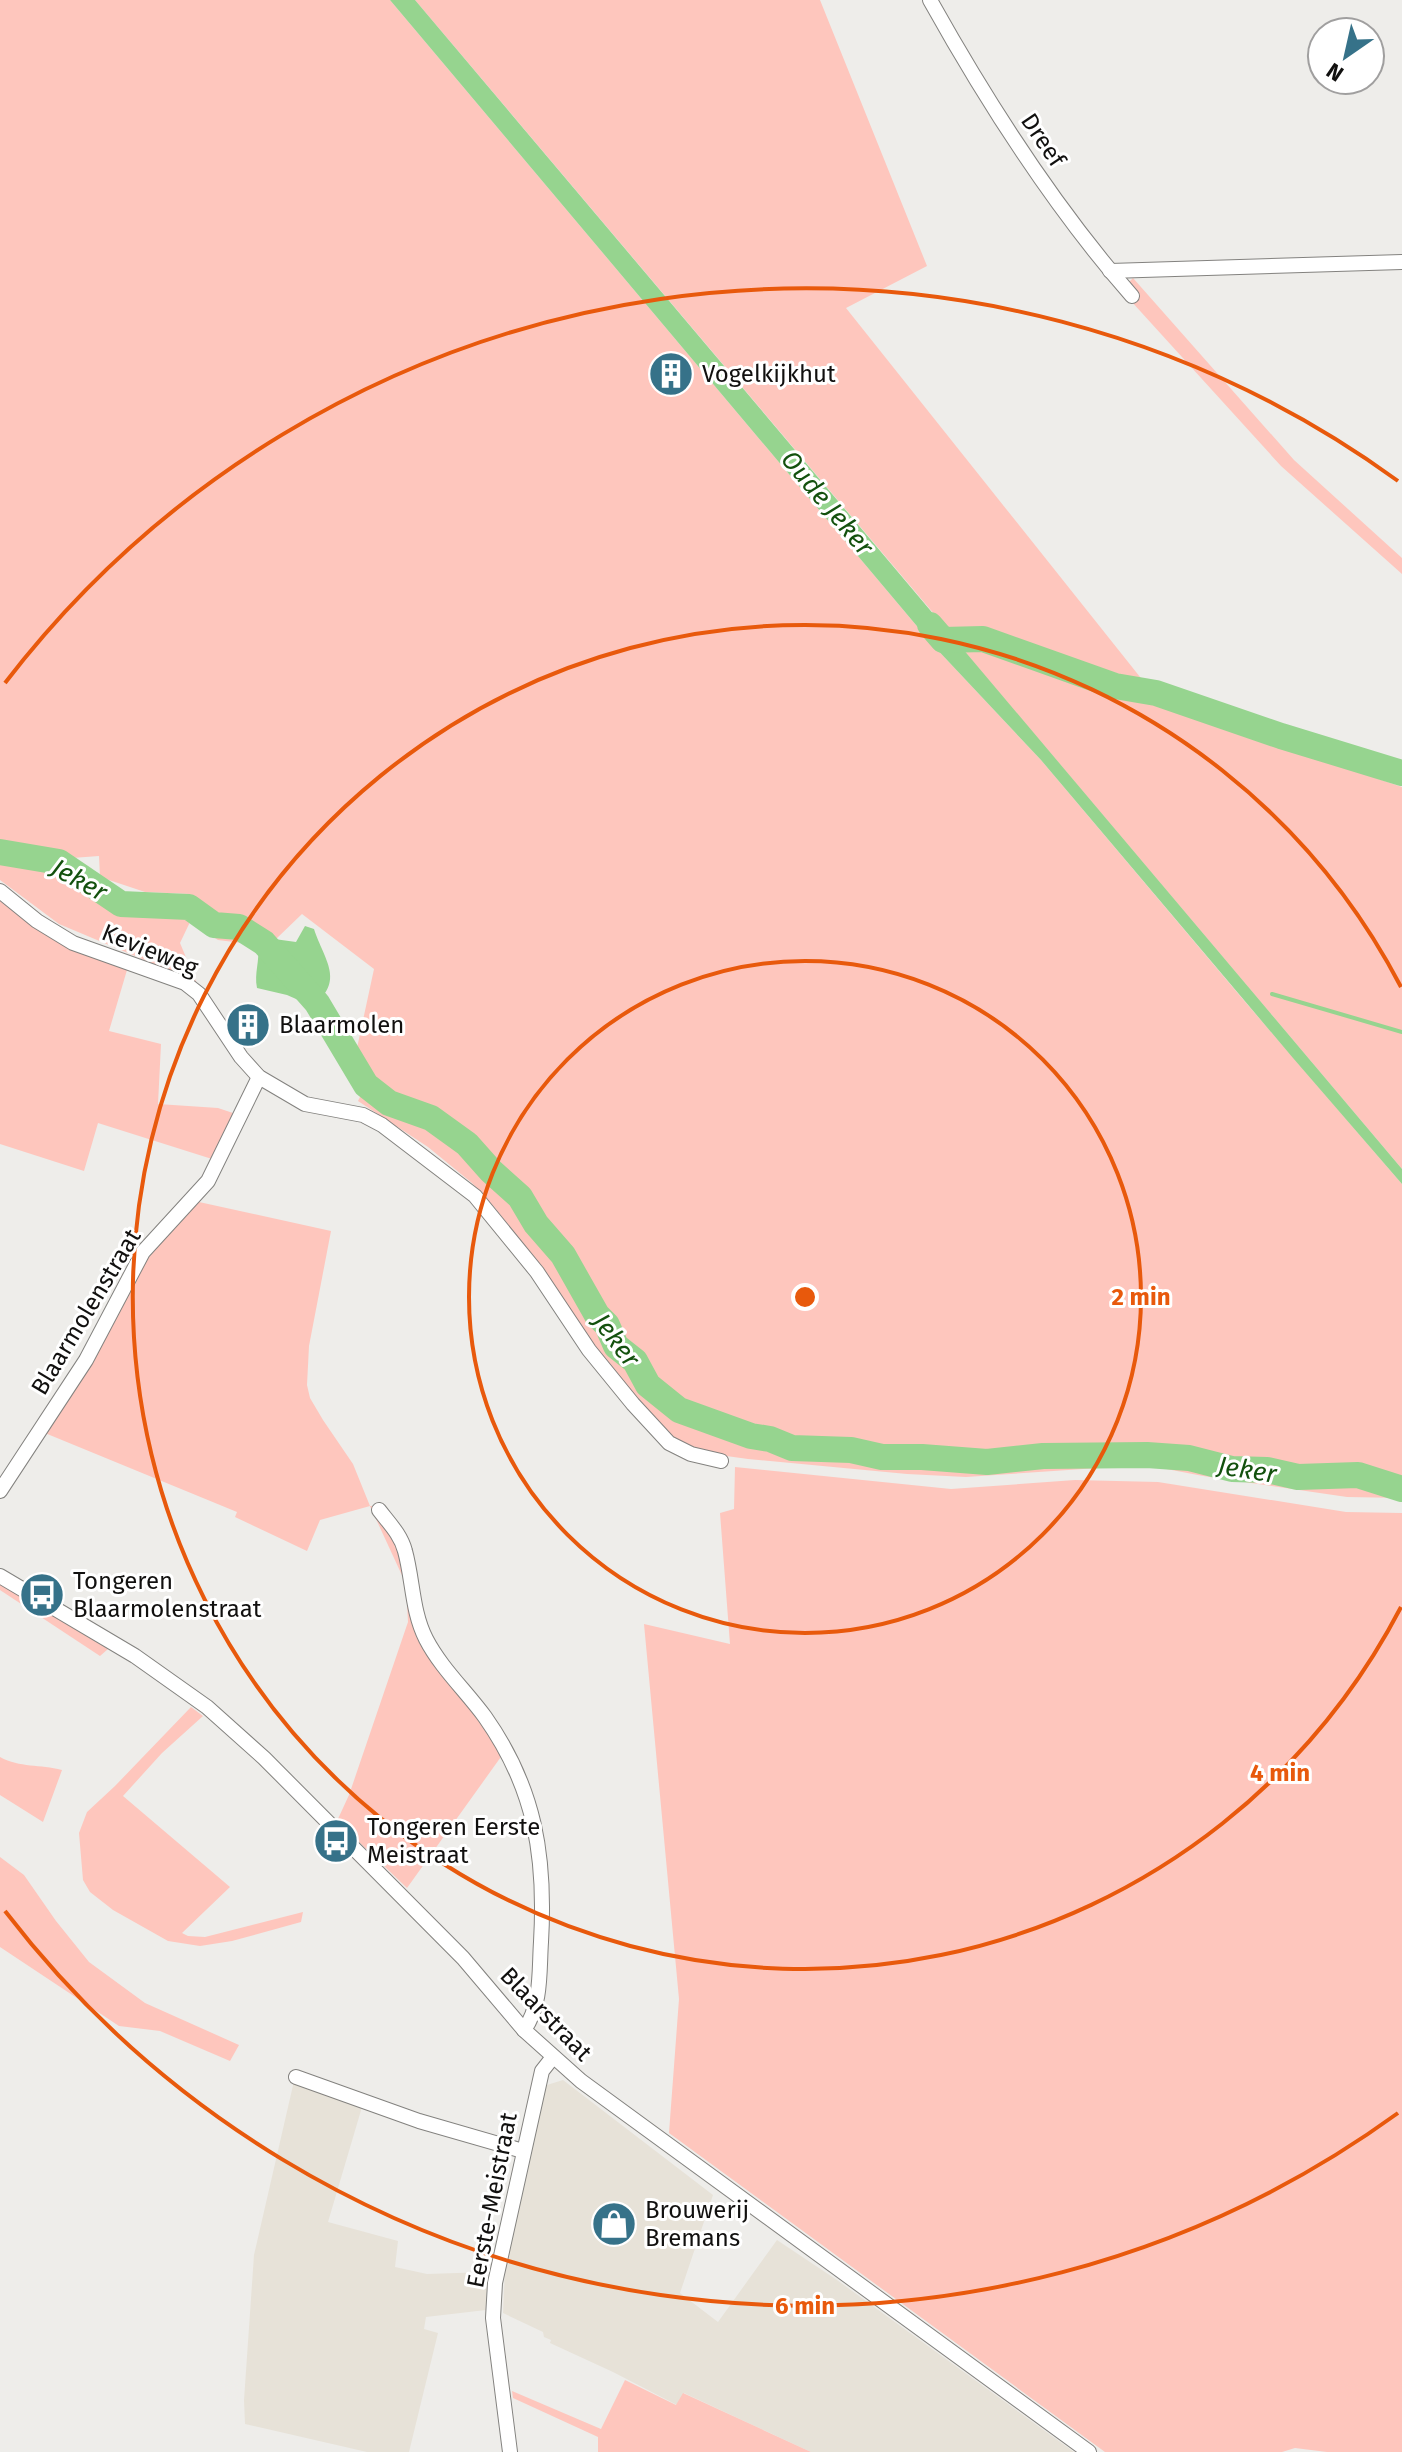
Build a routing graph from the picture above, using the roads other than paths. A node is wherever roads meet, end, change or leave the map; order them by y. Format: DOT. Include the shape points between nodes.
graph roads {
  1 [pos="930,0"];
  2 [pos="1402,262"];
  3 [pos="1110,271"];
  4 [pos="1132,296"];
  5 [pos="0,891"];
  6 [pos="259,1077"];
  7 [pos="721,1461"];
  8 [pos="0,1491"];
  9 [pos="379,1510"];
  10 [pos="0,1576"];
  11 [pos="524,2030"];
  12 [pos="553,2057"];
  13 [pos="296,2077"];
  14 [pos="523,2151"];
  15 [pos="510,2452"];
  16 [pos="1089,2452"];
  1 -- 3 [label="street, Dreef" via="1024,153"];
  2 -- 3 [label="street"];
  3 -- 4 [label="street, Dreef"];
  5 -- 6 [label="street, Kevieweg" via="73,943 185,983 199,994"];
  6 -- 7 [label="street" via="305,1104 363,1115 382,1125 475,1196 537,1272 589,1350 669,1443"];
  6 -- 8 [label="street, Blaarmolenstraat" via="208,1181 143,1252 86,1360"];
  9 -- 11 [label="street" via="405,1549 427,1642 501,1741 529,1804 541,1857 542,1913 537,2000"];
  10 -- 11 [label="street, Blaarstraat" via="135,1656 207,1707 463,1958"];
  11 -- 12 [label="street, Blaarstraat"];
  12 -- 14 [label="street, Eerste-Meistraat" via="542,2071"];
  12 -- 16 [label="street, Blaarstraat"];
  13 -- 14 [label="street"];
  14 -- 15 [label="street, Eerste-Meistraat" via="495,2283 493,2318"];
}
